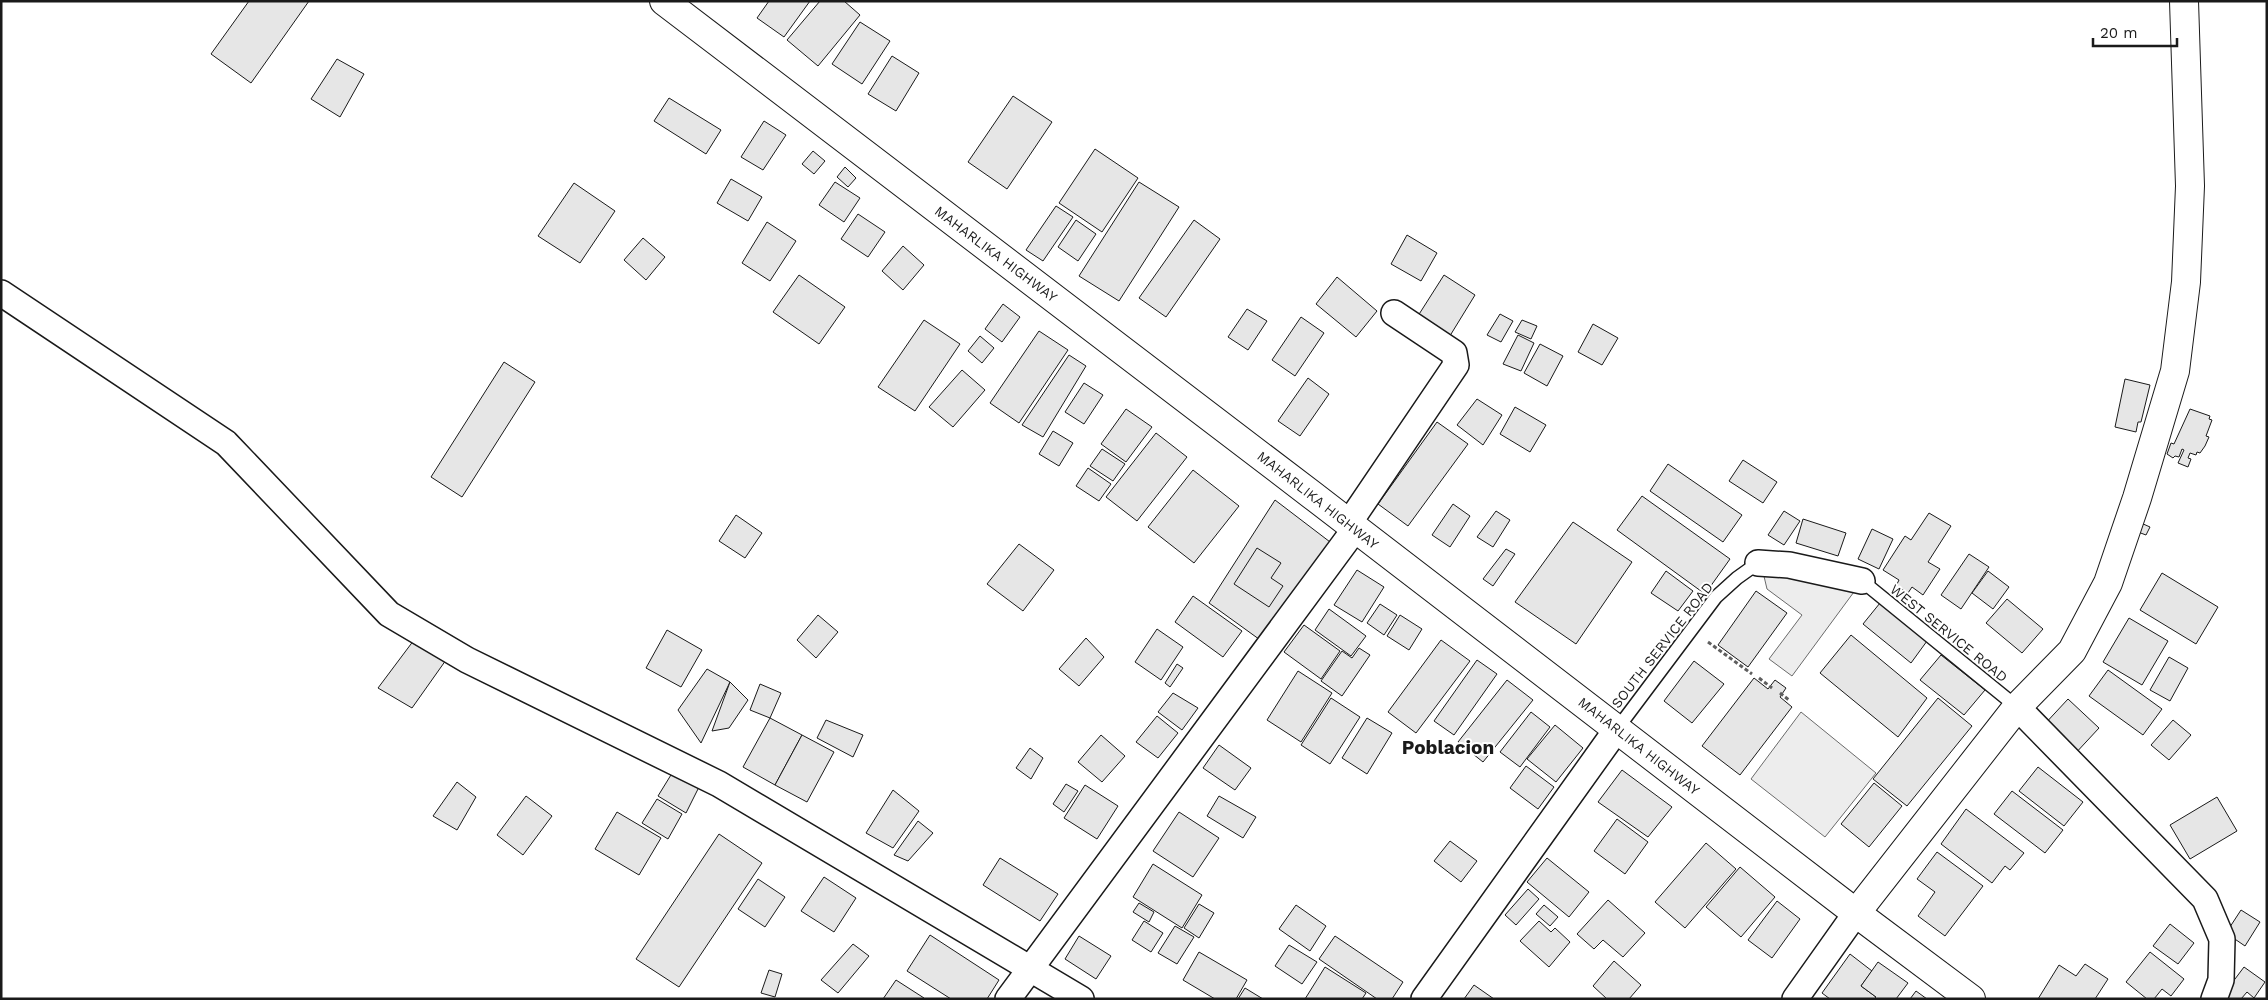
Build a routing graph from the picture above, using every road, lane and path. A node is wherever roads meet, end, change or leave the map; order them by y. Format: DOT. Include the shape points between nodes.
graph roads {
  1 [pos="664,1"];
  2 [pos="2184,1"];
  3 [pos="1,293"];
  4 [pos="1394,313"];
  5 [pos="1352,526"];
  6 [pos="1758,563"];
  7 [pos="1862,581"];
  8 [pos="1691,630"];
  9 [pos="1752,674"];
  10 [pos="1759,678"];
  11 [pos="1772,688"];
  12 [pos="1780,693"];
  13 [pos="1789,700"];
  14 [pos="2017,707"];
  15 [pos="1616,729"];
  16 [pos="1856,913"];
  17 [pos="1029,968"];
  18 [pos="1008,999"];
  19 [pos="1081,999"];
  20 [pos="1424,999"];
  21 [pos="1795,999"];
  22 [pos="1971,999"];
  23 [pos="2214,999"];
  1 -- 5 [label="main road, MAHARLIKA HIGHWAY"];
  2 -- 14 [label="main road" via="2190,186 2186,282 2174,371 2108,583 2072,651"];
  3 -- 17 [label="street" via="226,443 389,614 467,660 719,784"];
  4 -- 5 [label="street" via="1454,353 1456,365"];
  5 -- 15 [label="main road, MAHARLIKA HIGHWAY"];
  5 -- 17 [label="street"];
  6 -- 7 [label="street" via="1789,565"];
  6 -- 8 [label="lane, SOUTH SERVICE ROAD" via="1716,597"];
  7 -- 14 [label="lane, WEST SERVICE ROAD"];
  8 -- 9 [label="path"];
  8 -- 15 [label="lane, SOUTH SERVICE ROAD"];
  10 -- 11 [label="path"];
  12 -- 13 [label="path"];
  14 -- 16 [label="main road"];
  14 -- 23 [label="street" via="2205,900 2222,939 2221,980"];
  15 -- 16 [label="main road, MAHARLIKA HIGHWAY"];
  15 -- 20 [label="street"];
  16 -- 21 [label="street"];
  16 -- 22 [label="main road, MAHARLIKA HIGHWAY"];
  17 -- 18 [label="street"];
  17 -- 19 [label="street"];
}
